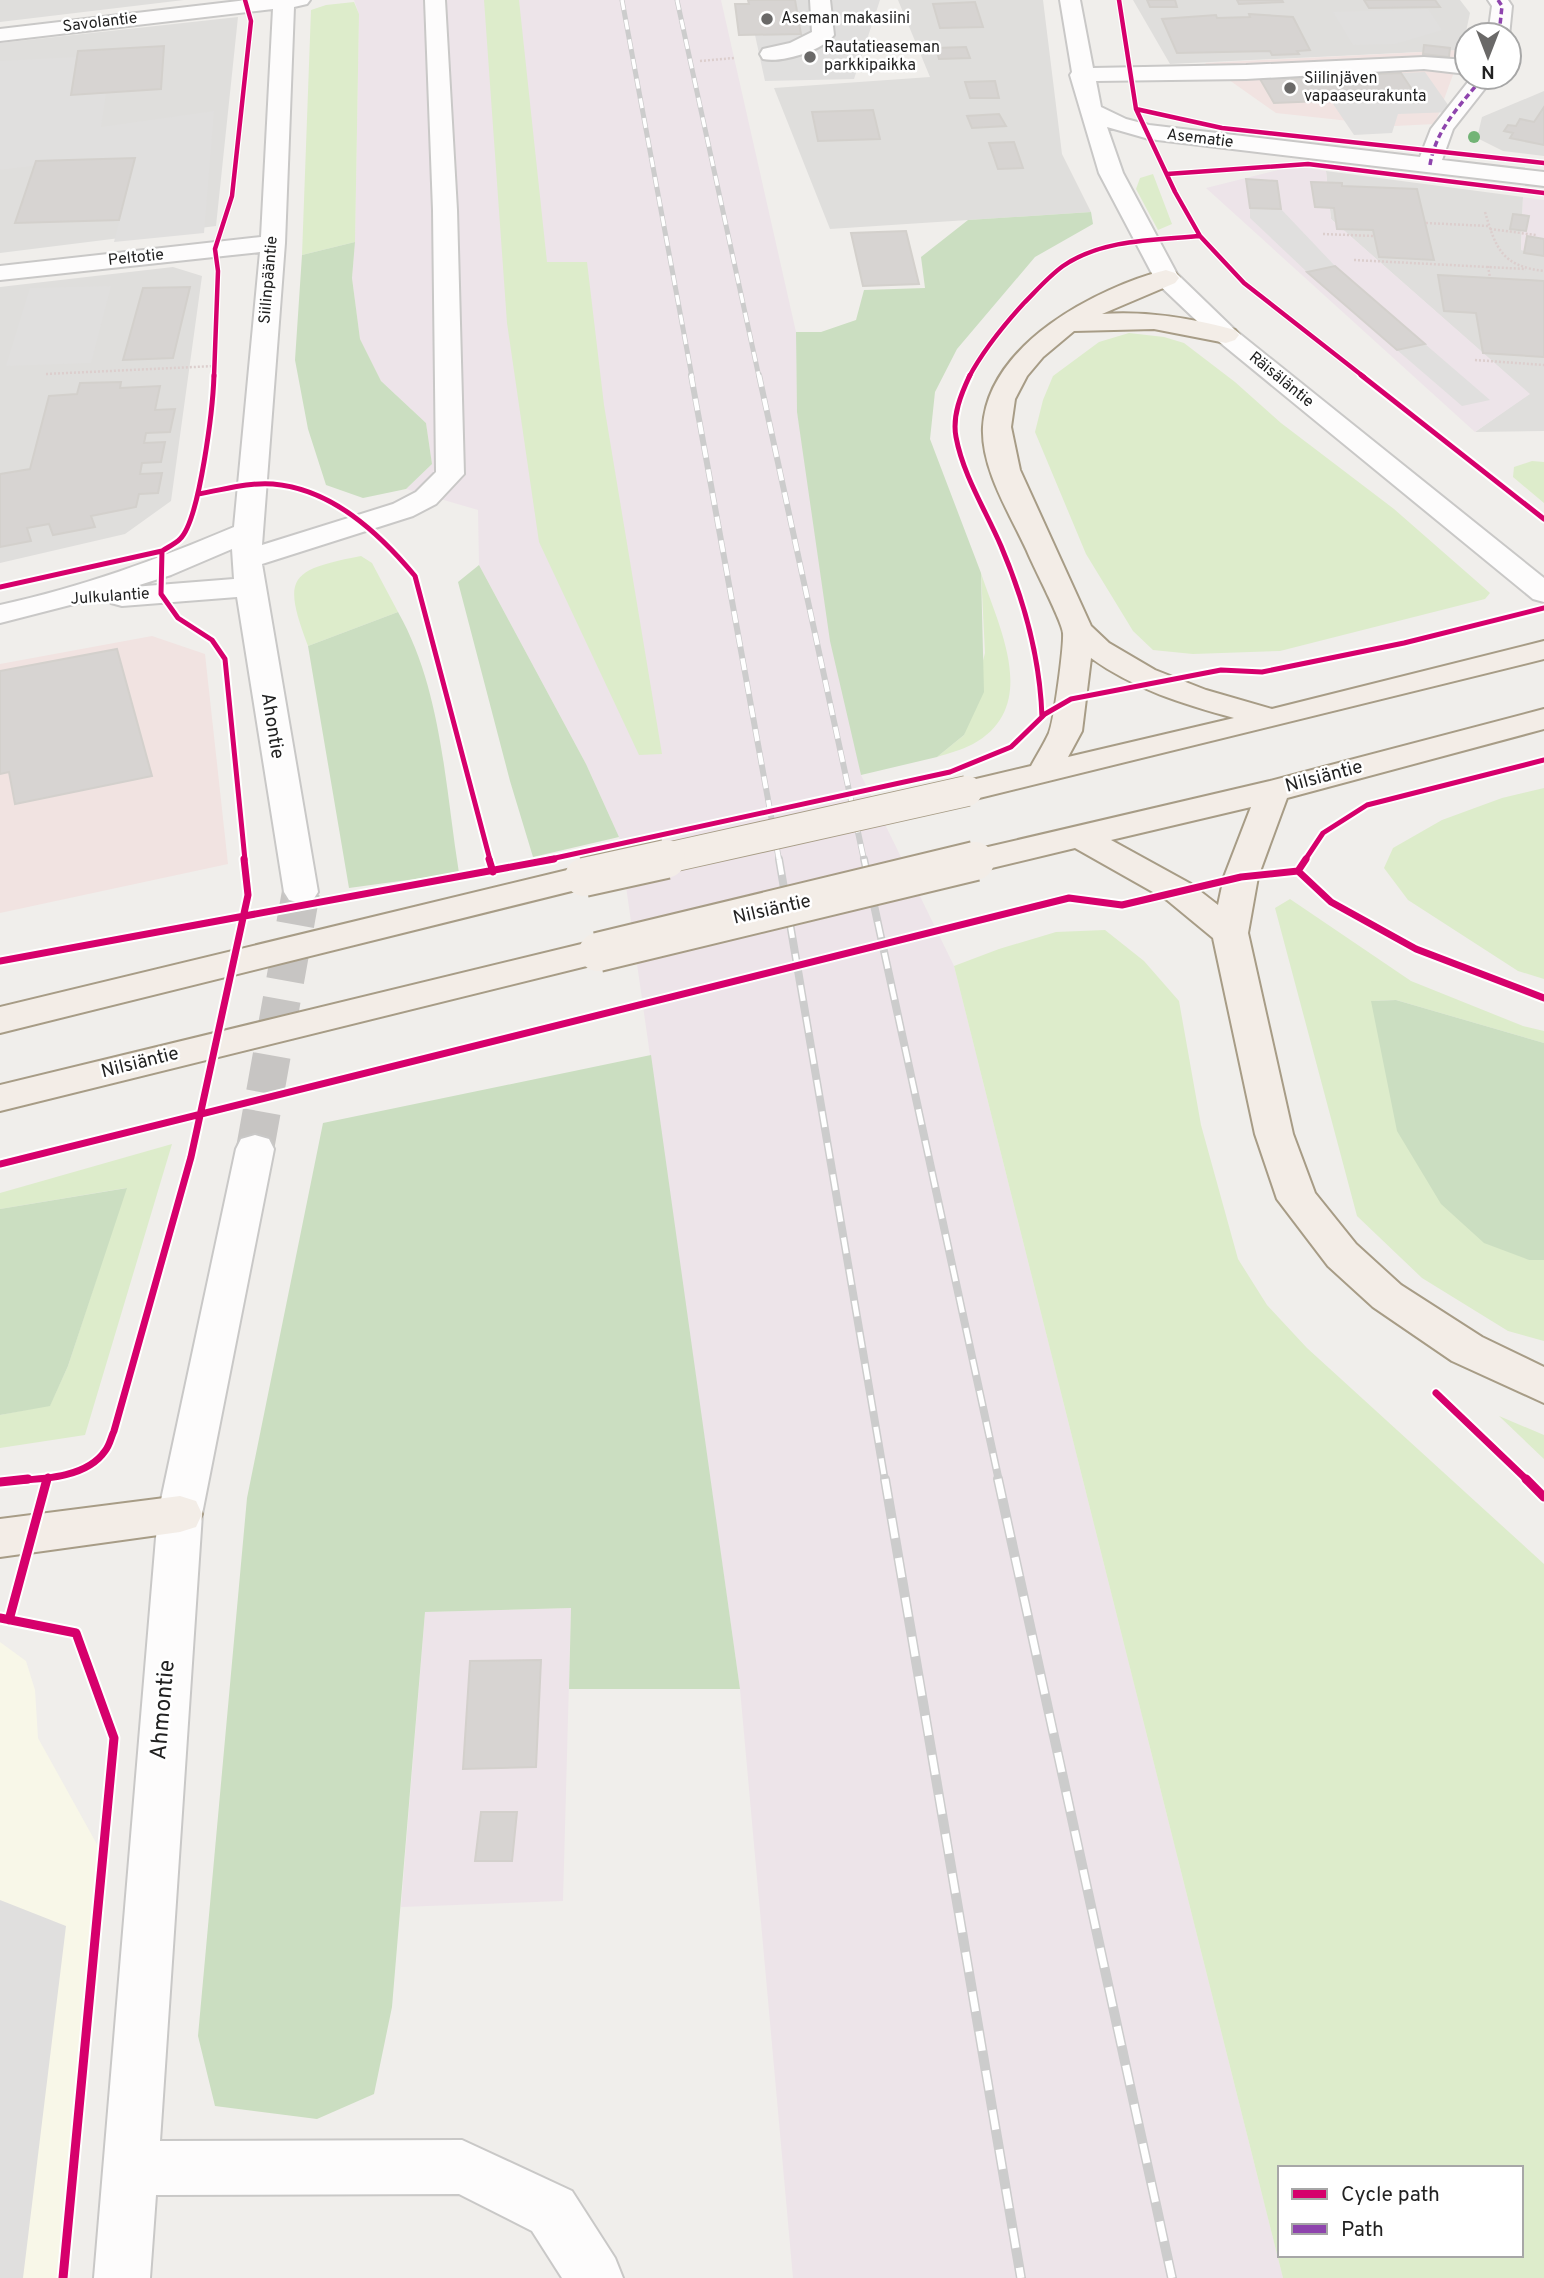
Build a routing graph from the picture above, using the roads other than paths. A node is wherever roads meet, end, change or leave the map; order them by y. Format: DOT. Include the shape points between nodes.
graph roads {
  1 [pos="290,0"];
  2 [pos="435,0"];
  3 [pos="820,0"];
  4 [pos="1070,0"];
  5 [pos="1498,0"];
  6 [pos="1500,21"];
  7 [pos="0,35"];
  8 [pos="771,54"];
  9 [pos="1453,66"];
  10 [pos="1081,75"];
  11 [pos="1473,91"];
  12 [pos="1090,111"];
  13 [pos="1259,146"];
  14 [pos="1430,165"];
  15 [pos="1111,173"];
  16 [pos="1544,179"];
  17 [pos="273,243"];
  18 [pos="0,273"];
  19 [pos="1166,278"];
  20 [pos="1064,328"];
  21 [pos="1226,335"];
  22 [pos="248,560"];
  23 [pos="1544,593"];
  24 [pos="54,601"];
  25 [pos="0,614"];
  26 [pos="1079,631"];
  27 [pos="1544,650"];
  28 [pos="1272,719"];
  29 [pos="1544,719"];
  30 [pos="1044,772"];
  31 [pos="1273,791"];
  32 [pos="1081,837"];
  33 [pos="301,892"];
  34 [pos="1230,933"];
  35 [pos="0,1020"];
  36 [pos="0,1097"];
  37 [pos="255,1149"];
  38 [pos="1544,1386"];
  39 [pos="180,1514"];
  40 [pos="0,1538"];
  41 [pos="130,2168"];
  42 [pos="122,2278"];
  43 [pos="595,2278"];
  1 -- 7 [label="street, Savolantie"];
  1 -- 17 [label="street, Siilinpääntie"];
  2 -- 22 [label="street" via="450,474 426,498 403,510"];
  3 -- 8 [label="street" via="823,36"];
  4 -- 10 [label="street"];
  5 -- 6 [label="street"];
  9 -- 10 [label="street" via="1424,62"];
  10 -- 12 [label="street"];
  11 -- 14 [label="street" via="1438,130"];
  12 -- 13 [label="street, Asematie" via="1149,132"];
  12 -- 15 [label="street, Räisäläntie"];
  13 -- 14 [label="street, Asematie"];
  13 -- 15 [label="street, Asematie" via="1157,155 1132,161"];
  14 -- 16 [label="street, Asematie" via="1488,179"];
  15 -- 19 [label="street, Räisäläntie"];
  17 -- 18 [label="street, Peltotie"];
  17 -- 22 [label="street, Siilinpääntie"];
  19 -- 20 [label="main road" via="1135,288"];
  19 -- 21 [label="street, Räisäläntie"];
  20 -- 21 [label="main road" via="1142,319 1172,321"];
  20 -- 26 [label="main road" via="1025,357 1000,405 997,425 999,446 1024,514"];
  21 -- 23 [label="street, Räisäläntie"];
  22 -- 24 [label="street, Julkulantie"];
  22 -- 24 [label="street, Julkulantie" via="161,569"];
  22 -- 33 [label="street, Ahontie"];
  24 -- 25 [label="street, Julkulantie"];
  26 -- 28 [label="main road" via="1113,659 1157,683"];
  26 -- 30 [label="main road" via="1066,732"];
  27 -- 28 [label="main road"];
  28 -- 30 [label="main road"];
  29 -- 31 [label="main road, Nilsiäntie"];
  30 -- 35 [label="main road, bridge" via="584,877"];
  31 -- 32 [label="main road, Nilsiäntie"];
  31 -- 34 [label="main road" via="1241,877"];
  32 -- 34 [label="main road" via="1179,892"];
  32 -- 36 [label="main road, Nilsiäntie, bridge"];
  34 -- 38 [label="main road" via="1274,1133 1297,1199 1342,1255 1387,1296 1467,1349"];
  37 -- 39 [label="street, Ahmontie"];
  39 -- 40 [label="main road"];
  39 -- 41 [label="street, Ahmontie"];
  41 -- 42 [label="street, Ahmontie"];
  41 -- 43 [label="street" via="462,2167 552,2211"];
}
